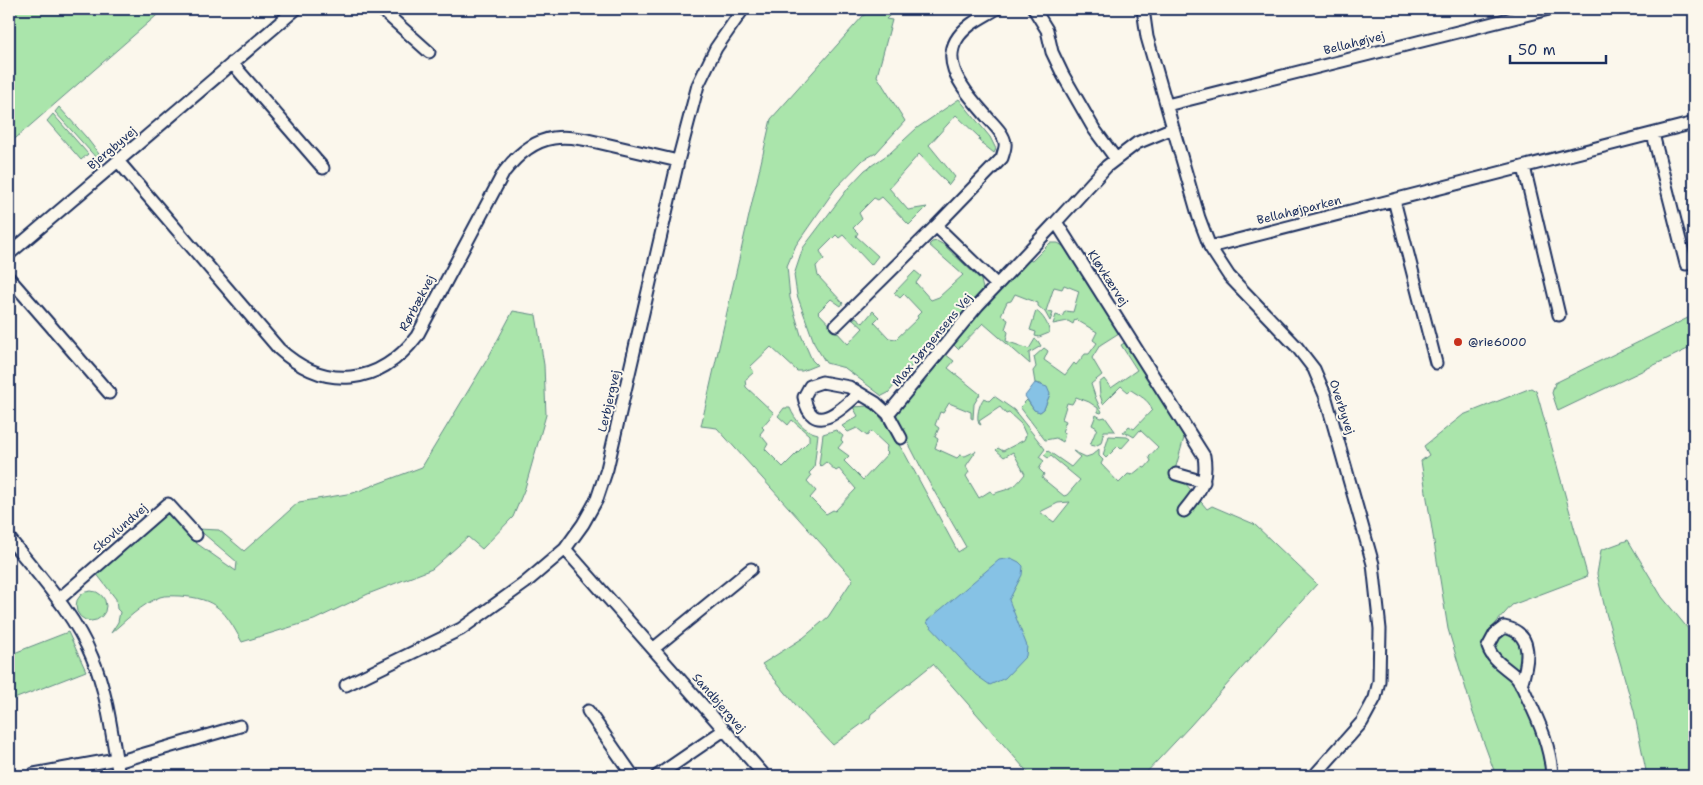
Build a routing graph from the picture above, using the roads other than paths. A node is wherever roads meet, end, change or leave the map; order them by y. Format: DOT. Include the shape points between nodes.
graph roads {
  1 [pos="296,9"];
  2 [pos="381,9"];
  3 [pos="996,9"];
  4 [pos="1034,9"];
  5 [pos="1143,9"];
  6 [pos="1549,9"];
  7 [pos="735,11"];
  8 [pos="429,52"];
  9 [pos="232,63"];
  10 [pos="1167,105"];
  11 [pos="1694,123"];
  12 [pos="1173,128"];
  13 [pos="1653,134"];
  14 [pos="1116,159"];
  15 [pos="118,161"];
  16 [pos="678,161"];
  17 [pos="1524,167"];
  18 [pos="323,168"];
  19 [pos="1394,200"];
  20 [pos="1056,222"];
  21 [pos="936,226"];
  22 [pos="1210,247"];
  23 [pos="9,254"];
  24 [pos="1686,264"];
  25 [pos="9,278"];
  26 [pos="997,285"];
  27 [pos="1559,315"];
  28 [pos="836,326"];
  29 [pos="1436,363"];
  30 [pos="109,393"];
  31 [pos="859,393"];
  32 [pos="888,414"];
  33 [pos="901,438"];
  34 [pos="1176,474"];
  35 [pos="1204,482"];
  36 [pos="1184,510"];
  37 [pos="196,535"];
  38 [pos="9,538"];
  39 [pos="565,549"];
  40 [pos="751,569"];
  41 [pos="58,600"];
  42 [pos="653,649"];
  43 [pos="346,685"];
  44 [pos="1521,685"];
  45 [pos="588,711"];
  46 [pos="240,726"];
  47 [pos="724,730"];
  48 [pos="116,760"];
  49 [pos="34,774"];
  50 [pos="119,776"];
  51 [pos="633,776"];
  52 [pos="657,776"];
  53 [pos="764,776"];
  54 [pos="1314,776"];
  55 [pos="1552,776"];
  1 -- 9 [label="street, Bjergbyvej"];
  2 -- 8 [label="street"];
  3 -- 21 [label="street" via="969,26 957,40 951,55 955,74 965,91 1006,144 1002,158"];
  4 -- 14 [label="street" via="1047,30 1052,52 1063,75 1094,129"];
  5 -- 10 [label="street, Overbyvej"];
  6 -- 10 [label="street, Bellahøjvej"];
  7 -- 16 [label="street, Lerbjergvej" via="698,85"];
  9 -- 15 [label="street, Bjergbyvej"];
  9 -- 18 [label="street"];
  10 -- 12 [label="street, Overbyvej"];
  11 -- 13 [label="street, Bellahøjparken"];
  12 -- 14 [label="street" via="1137,144"];
  12 -- 22 [label="street, Overbyvej"];
  13 -- 17 [label="street, Bellahøjparken"];
  13 -- 24 [label="street"];
  14 -- 20 [label="street"];
  15 -- 16 [label="street, Rørbækvej" via="279,349 304,368 335,377 367,374 395,360 407,349 417,336 504,172 524,150 547,139 571,136"];
  15 -- 23 [label="street, Bjergbyvej"];
  16 -- 39 [label="street, Lerbjergvej" via="608,469 597,499"];
  17 -- 19 [label="street, Bellahøjparken"];
  17 -- 27 [label="street"];
  19 -- 22 [label="street, Bellahøjparken"];
  19 -- 29 [label="street"];
  20 -- 26 [label="street, Max Jørgensens Vej"];
  20 -- 35 [label="street, Kløvkærvej" via="1204,456"];
  21 -- 26 [label="street"];
  21 -- 28 [label="street"];
  22 -- 54 [label="street, Overbyvej" via="1229,276 1314,369 1325,395 1373,564 1380,629 1379,682 1375,698 1362,722"];
  25 -- 30 [label="street"];
  26 -- 32 [label="street, Max Jørgensens Vej"];
  31 -- 32 [label="street"];
  32 -- 33 [label="street"];
  34 -- 35 [label="street"];
  35 -- 36 [label="street" via="1198,495"];
  37 -- 41 [label="street, Skovlundvej" via="168,504"];
  38 -- 41 [label="street"];
  39 -- 42 [label="street, Sandbjergvej"];
  39 -- 43 [label="street, Lerbjergvej" via="525,583 461,629"];
  40 -- 42 [label="street"];
  41 -- 48 [label="street" via="93,658 105,697"];
  42 -- 47 [label="street, Sandbjergvej"];
  44 -- 44 [label="street" via="1528,656 1525,642 1518,632 1504,628 1495,634 1488,647 1491,655"];
  44 -- 55 [label="street" via="1538,719"];
  45 -- 51 [label="street"];
  46 -- 48 [label="street"];
  47 -- 52 [label="street"];
  47 -- 53 [label="street, Sandbjergvej"];
  48 -- 49 [label="street"];
  48 -- 50 [label="street"];
}
